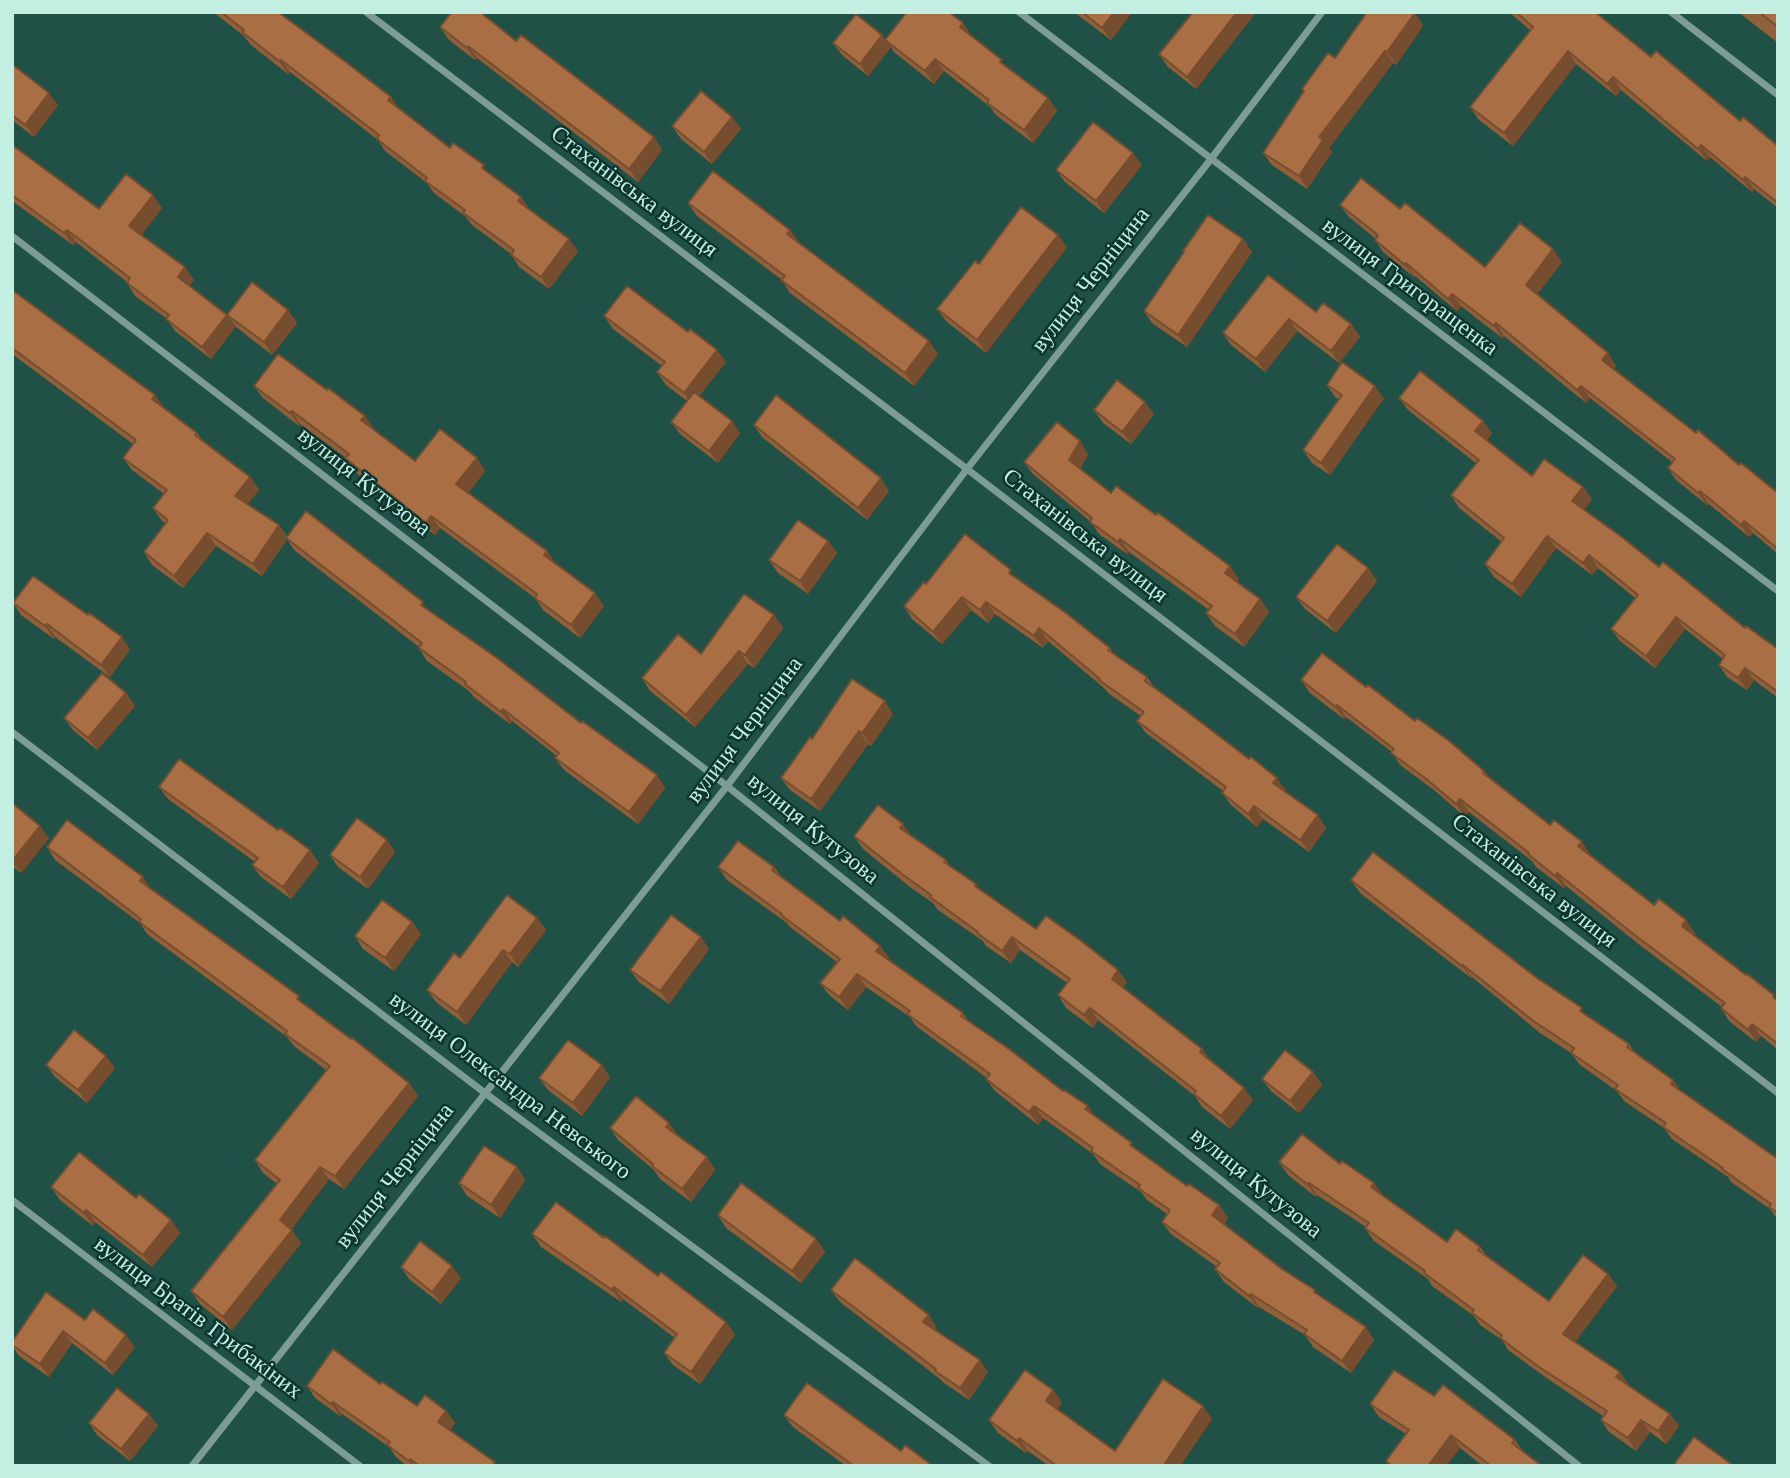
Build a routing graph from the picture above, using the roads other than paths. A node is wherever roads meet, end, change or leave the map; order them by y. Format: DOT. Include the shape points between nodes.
graph roads {
  1 [pos="366,12"];
  2 [pos="1019,12"];
  3 [pos="1322,12"];
  4 [pos="1671,12"];
  5 [pos="1778,95"];
  6 [pos="1211,159"];
  7 [pos="12,236"];
  8 [pos="967,469"];
  9 [pos="1778,591"];
  10 [pos="12,732"];
  11 [pos="727,786"];
  12 [pos="485,1093"];
  13 [pos="1778,1093"];
  14 [pos="12,1200"];
  15 [pos="254,1386"];
  16 [pos="192,1466"];
  17 [pos="360,1466"];
  18 [pos="989,1466"];
  19 [pos="1579,1466"];
  1 -- 8 [label="street, Стаханівська вулиця"];
  2 -- 6 [label="street, вулиця Григоращенка"];
  3 -- 6 [label="street, вулиця Черніцина"];
  4 -- 5 [label="street"];
  6 -- 8 [label="street, вулиця Черніцина"];
  6 -- 9 [label="street, вулиця Григоращенка"];
  7 -- 11 [label="street, вулиця Кутузова"];
  8 -- 11 [label="street, вулиця Черніцина"];
  8 -- 13 [label="street, Стаханівська вулиця"];
  10 -- 12 [label="street, вулиця Олександра Невського"];
  11 -- 12 [label="street, вулиця Черніцина"];
  11 -- 19 [label="street, вулиця Кутузова"];
  12 -- 15 [label="street, вулиця Черніцина"];
  12 -- 18 [label="street, вулиця Олександра Невського"];
  14 -- 15 [label="street, вулиця Братів Грибакіних"];
  15 -- 16 [label="street, вулиця Черніцина"];
  15 -- 17 [label="street, вулиця Братів Грибакіних"];
}
